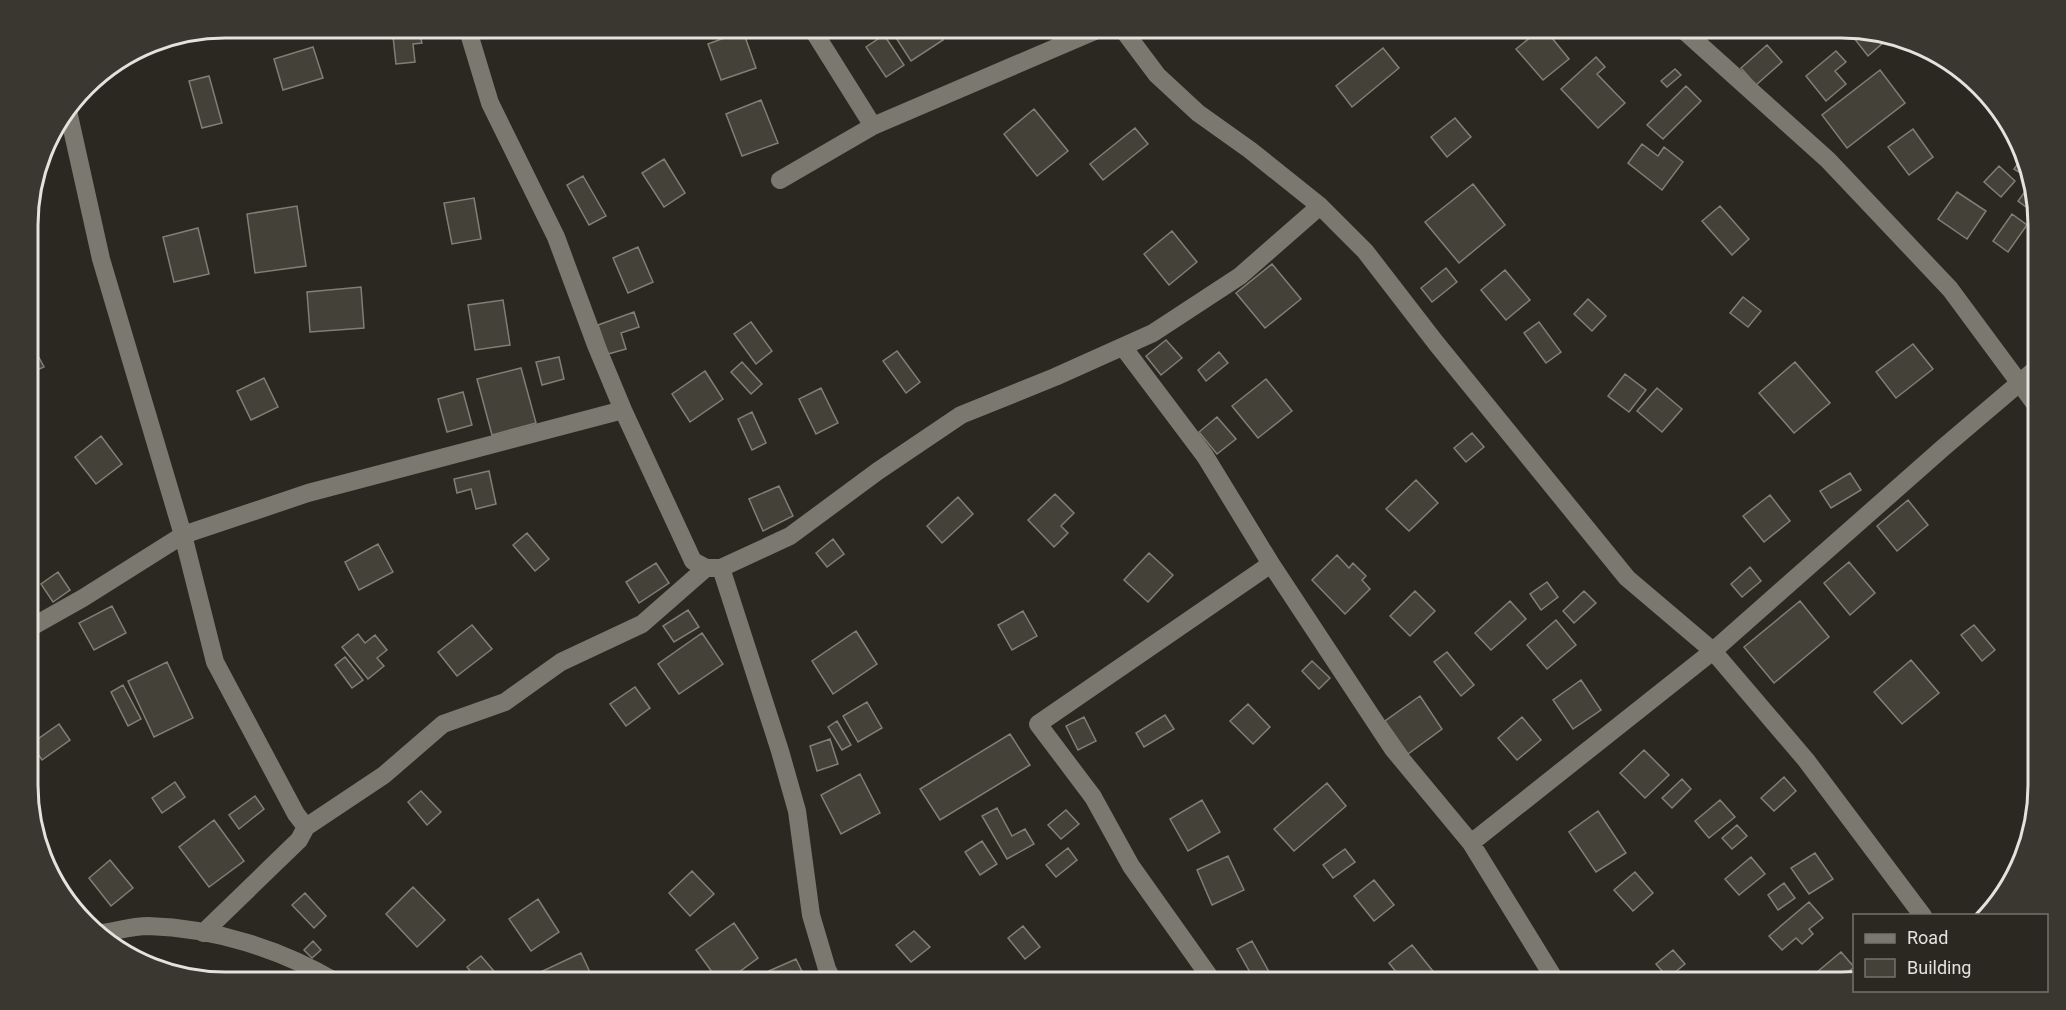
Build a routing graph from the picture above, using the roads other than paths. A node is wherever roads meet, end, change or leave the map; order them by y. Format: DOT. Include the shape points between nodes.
graph roads {
  1 [pos="470,38"];
  2 [pos="818,38"];
  3 [pos="1078,38"];
  4 [pos="1129,38"];
  5 [pos="1692,38"];
  6 [pos="70,120"];
  7 [pos="873,126"];
  8 [pos="780,180"];
  9 [pos="1320,206"];
  10 [pos="1123,346"];
  11 [pos="2028,375"];
  12 [pos="2019,383"];
  13 [pos="2028,395"];
  14 [pos="622,410"];
  15 [pos="183,535"];
  16 [pos="1271,564"];
  17 [pos="713,568"];
  18 [pos="37,624"];
  19 [pos="1713,651"];
  20 [pos="306,828"];
  21 [pos="1471,843"];
  22 [pos="1922,914"];
  23 [pos="109,932"];
  24 [pos="203,933"];
  25 [pos="1206,972"];
  26 [pos="1550,972"];
  27 [pos="321,973"];
  28 [pos="829,973"];
  1 -- 14 [label="street" via="490,103 556,237"];
  2 -- 7 [label="street"];
  3 -- 7 [label="street"];
  4 -- 9 [label="street" via="1157,75 1198,113"];
  5 -- 12 [label="street" via="1828,160 1950,289"];
  6 -- 15 [label="street" via="101,260"];
  7 -- 8 [label="street"];
  9 -- 10 [label="street" via="1240,276 1153,333"];
  9 -- 19 [label="street" via="1365,251 1627,578"];
  10 -- 16 [label="street" via="1205,456"];
  10 -- 17 [label="street" via="961,415 790,536"];
  11 -- 12 [label="street"];
  12 -- 13 [label="street"];
  12 -- 19 [label="street"];
  14 -- 15 [label="street" via="308,493"];
  14 -- 17 [label="street" via="693,561"];
  15 -- 18 [label="street"];
  15 -- 20 [label="street" via="215,662"];
  16 -- 21 [label="street" via="1393,749"];
  16 -- 25 [label="street" via="1038,724 1093,797 1131,866"];
  17 -- 20 [label="street" via="642,624 561,662 505,702 443,724 384,775"];
  17 -- 28 [label="street" via="783,761 796,811 811,915"];
  19 -- 21 [label="street"];
  19 -- 22 [label="street" via="1806,760"];
  20 -- 24 [label="street" via="299,840"];
  21 -- 26 [label="street"];
  23 -- 24 [label="street" via="146,926"];
  24 -- 27 [label="street" via="229,936"];
}
